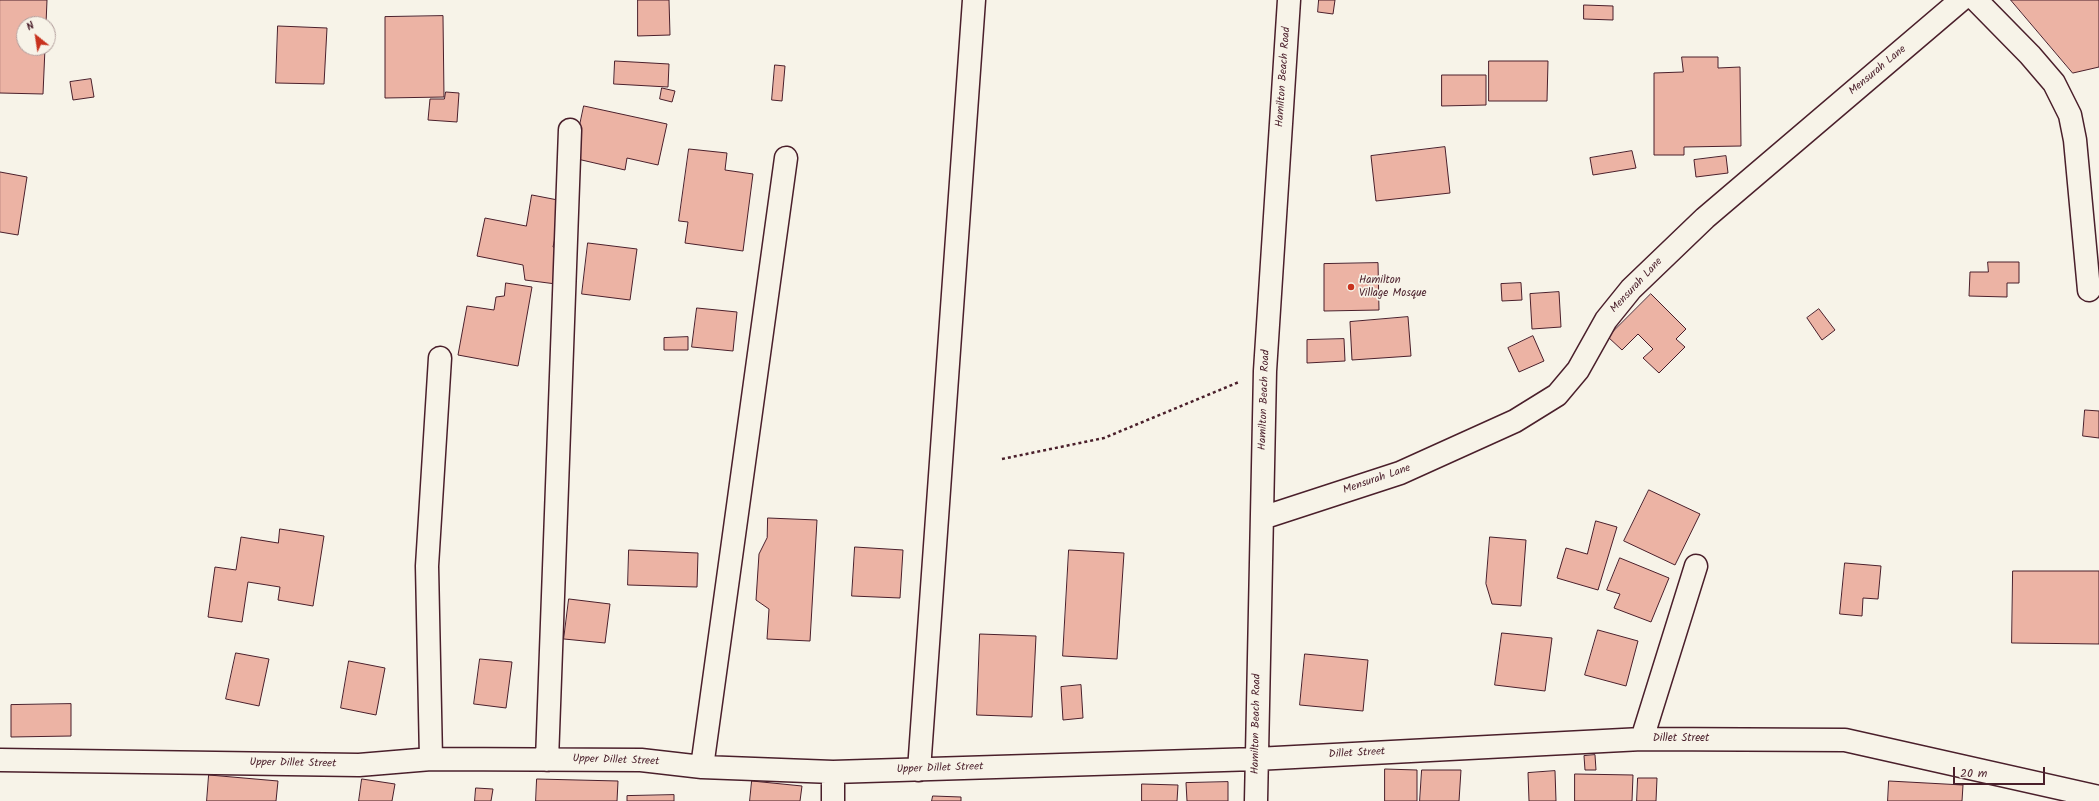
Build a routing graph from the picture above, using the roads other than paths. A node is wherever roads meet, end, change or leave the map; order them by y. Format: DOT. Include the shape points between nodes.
graph roads {
  1 [pos="974,0"];
  2 [pos="1289,0"];
  3 [pos="1961,0"];
  4 [pos="1976,0"];
  5 [pos="570,130"];
  6 [pos="786,158"];
  7 [pos="2089,290"];
  8 [pos="440,358"];
  9 [pos="1262,518"];
  10 [pos="1696,566"];
  11 [pos="1642,739"];
  12 [pos="432,758"];
  13 [pos="1256,759"];
  14 [pos="0,760"];
  15 [pos="547,760"];
  16 [pos="702,767"];
  17 [pos="919,770"];
  18 [pos="833,772"];
  19 [pos="2099,797"];
  20 [pos="833,801"];
  21 [pos="1256,801"];
  1 -- 17 [label="street"];
  2 -- 9 [label="street, Hamilton Beach Road" via="1265,371"];
  3 -- 9 [label="street, Mensurah Lane" via="1705,218 1632,289 1606,320 1578,370 1557,395 1515,421 1400,473"];
  4 -- 7 [label="street" via="2030,55 2054,84 2070,114"];
  5 -- 15 [label="street"];
  6 -- 16 [label="street"];
  8 -- 12 [label="street" via="427,566"];
  9 -- 13 [label="street, Hamilton Beach Road"];
  10 -- 11 [label="street"];
  11 -- 13 [label="street, Dillet Street"];
  11 -- 19 [label="street, Dillet Street" via="1845,740"];
  12 -- 14 [label="street, Upper Dillet Street" via="359,765"];
  12 -- 15 [label="street, Upper Dillet Street"];
  13 -- 17 [label="street, Upper Dillet Street"];
  13 -- 21 [label="street, Hamilton Beach Road"];
  15 -- 16 [label="street, Upper Dillet Street" via="641,760"];
  16 -- 18 [label="street, Upper Dillet Street"];
  17 -- 18 [label="street, Upper Dillet Street"];
  18 -- 20 [label="street"];
}
